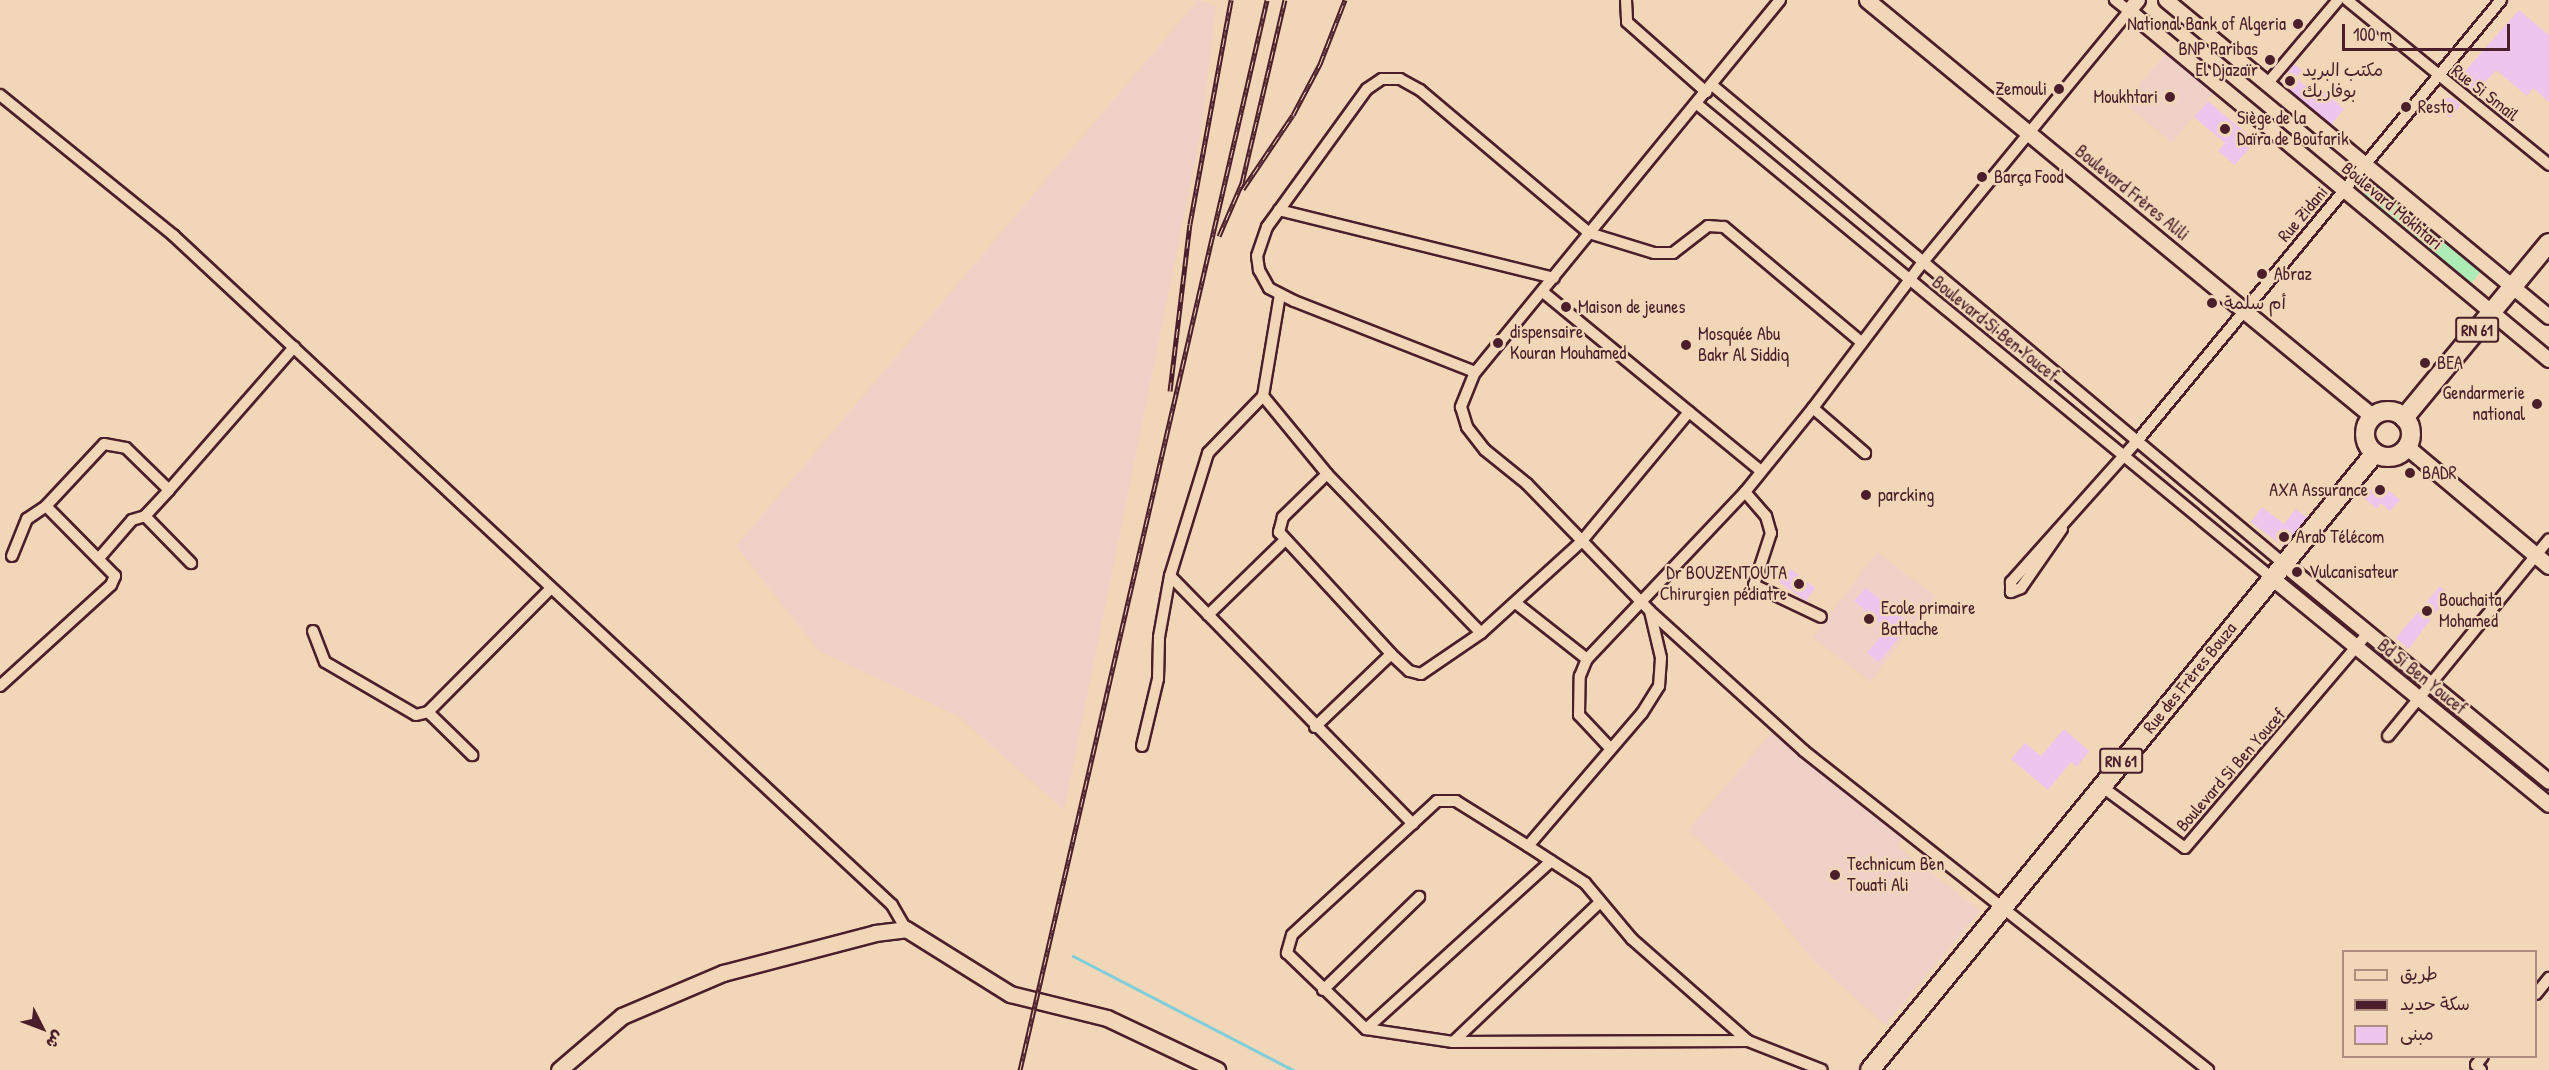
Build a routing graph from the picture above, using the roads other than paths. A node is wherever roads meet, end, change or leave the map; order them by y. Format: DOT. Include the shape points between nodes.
graph roads {
  1 [pos="1626,0"];
  2 [pos="1780,0"];
  3 [pos="1867,0"];
  4 [pos="2115,0"];
  5 [pos="2338,0"];
  6 [pos="2347,0"];
  7 [pos="2501,0"];
  8 [pos="2172,2"];
  9 [pos="2134,6"];
  10 [pos="2439,77"];
  11 [pos="2267,84"];
  12 [pos="1709,89"];
  13 [pos="0,95"];
  14 [pos="1697,104"];
  15 [pos="2029,133"];
  16 [pos="2365,165"];
  17 [pos="2549,165"];
  18 [pos="2344,190"];
  19 [pos="1279,210"];
  20 [pos="1589,233"];
  21 [pos="2549,243"];
  22 [pos="1923,262"];
  23 [pos="1554,278"];
  24 [pos="1910,280"];
  25 [pos="2512,287"];
  26 [pos="1543,292"];
  27 [pos="1280,294"];
  28 [pos="2244,311"];
  29 [pos="2492,313"];
  30 [pos="2549,317"];
  31 [pos="1862,343"];
  32 [pos="294,347"];
  33 [pos="2549,360"];
  34 [pos="1472,377"];
  35 [pos="1263,396"];
  36 [pos="1813,408"];
  37 [pos="1689,412"];
  38 [pos="2372,416"];
  39 [pos="2404,418"];
  40 [pos="2137,441"];
  41 [pos="2407,447"];
  42 [pos="1865,453"];
  43 [pos="2375,453"];
  44 [pos="2124,456"];
  45 [pos="1761,471"];
  46 [pos="1327,474"];
  47 [pos="169,490"];
  48 [pos="1744,492"];
  49 [pos="46,506"];
  50 [pos="145,516"];
  51 [pos="2062,529"];
  52 [pos="2549,539"];
  53 [pos="1285,540"];
  54 [pos="1581,542"];
  55 [pos="2536,555"];
  56 [pos="12,556"];
  57 [pos="100,557"];
  58 [pos="192,563"];
  59 [pos="2284,564"];
  60 [pos="2549,566"];
  61 [pos="1170,576"];
  62 [pos="2272,578"];
  63 [pos="549,590"];
  64 [pos="1642,602"];
  65 [pos="1517,604"];
  66 [pos="1650,611"];
  67 [pos="1208,615"];
  68 [pos="1821,618"];
  69 [pos="313,631"];
  70 [pos="1481,633"];
  71 [pos="2368,633"];
  72 [pos="2356,646"];
  73 [pos="1391,654"];
  74 [pos="1587,659"];
  75 [pos="2430,685"];
  76 [pos="0,686"];
  77 [pos="2419,698"];
  78 [pos="428,712"];
  79 [pos="1315,727"];
  80 [pos="2388,736"];
  81 [pos="1142,746"];
  82 [pos="1610,748"];
  83 [pos="472,755"];
  84 [pos="2549,782"];
  85 [pos="2101,786"];
  86 [pos="2549,805"];
  87 [pos="1413,824"];
  88 [pos="1528,846"];
  89 [pos="1551,861"];
  90 [pos="1419,897"];
  91 [pos="1600,902"];
  92 [pos="2001,907"];
  93 [pos="906,929"];
  94 [pos="2549,978"];
  95 [pos="1323,990"];
  96 [pos="2537,992"];
  97 [pos="1366,1029"];
  98 [pos="1748,1041"];
  99 [pos="1453,1042"];
  100 [pos="2481,1058"];
  101 [pos="559,1070"];
  102 [pos="1217,1070"];
  103 [pos="1822,1070"];
  104 [pos="1870,1070"];
  105 [pos="2208,1070"];
  106 [pos="2481,1070"];
  1 -- 12 [label="street, Boulevard Si Ben Youcef" via="1627,22"];
  2 -- 12 [label="street"];
  3 -- 15 [label="main road, Boulevard Frères Alili"];
  4 -- 9 [label="street"];
  5 -- 11 [label="street"];
  6 -- 10 [label="street, Rue Si Smaïl"];
  7 -- 10 [label="street, Rue Zidani"];
  8 -- 11 [label="street, Boulevard Mokhtari"];
  9 -- 15 [label="street"];
  9 -- 18 [label="street, Boulevard Mokhtari"];
  10 -- 16 [label="street, Rue Zidani"];
  10 -- 17 [label="street, Rue Si Smaïl"];
  11 -- 16 [label="street, Boulevard Mokhtari"];
  12 -- 14 [label="street"];
  12 -- 22 [label="street, Boulevard Si Ben Youcef"];
  13 -- 32 [label="street" via="117,186"];
  14 -- 20 [label="street"];
  14 -- 24 [label="street, Boulevard Si Ben Youcef"];
  15 -- 22 [label="street"];
  15 -- 28 [label="main road, Boulevard Frères Alili"];
  16 -- 18 [label="street, Rue Zidani"];
  16 -- 25 [label="street, Boulevard Mokhtari"];
  18 -- 28 [label="street, Rue Zidani"];
  18 -- 29 [label="street, Boulevard Mokhtari"];
  19 -- 20 [label="street" via="1367,89 1391,78 1420,90"];
  19 -- 23 [label="street"];
  19 -- 27 [label="street" via="1266,227 1257,256 1264,282"];
  20 -- 23 [label="street"];
  20 -- 31 [label="street" via="1654,253 1673,253 1718,224"];
  21 -- 25 [label="main road, RN 61"];
  22 -- 24 [label="street"];
  22 -- 40 [label="street, Boulevard Si Ben Youcef"];
  23 -- 26 [label="street"];
  24 -- 31 [label="street"];
  24 -- 44 [label="street, Boulevard Si Ben Youcef"];
  25 -- 29 [label="main road, RN 61"];
  25 -- 30 [label="street, Boulevard Mokhtari"];
  26 -- 34 [label="street"];
  26 -- 37 [label="street"];
  27 -- 34 [label="street"];
  27 -- 35 [label="street"];
  28 -- 38 [label="main road, Boulevard Frères Alili"];
  28 -- 40 [label="street, Rue Zidani"];
  29 -- 33 [label="street, Boulevard Mokhtari"];
  29 -- 39 [label="main road, RN 61"];
  31 -- 36 [label="street"];
  32 -- 47 [label="street"];
  32 -- 63 [label="street"];
  34 -- 54 [label="street" via="1461,407 1473,437"];
  35 -- 46 [label="street"];
  35 -- 61 [label="street" via="1202,463"];
  36 -- 42 [label="street"];
  36 -- 45 [label="street"];
  37 -- 45 [label="street"];
  37 -- 54 [label="street"];
  38 -- 39 [label="main road" via="2385,410"];
  38 -- 43 [label="main road" via="2364,431"];
  39 -- 41 [label="main road" via="2411,432"];
  40 -- 44 [label="street, Rue Zidani"];
  40 -- 59 [label="street, Boulevard Si Ben Youcef"];
  41 -- 43 [label="main road" via="2389,457"];
  41 -- 55 [label="main road"];
  43 -- 59 [label="main road, Rue des Frères Bouza / RN 61"];
  44 -- 51 [label="street, Rue Zidani"];
  44 -- 62 [label="street, Boulevard Si Ben Youcef"];
  45 -- 48 [label="street"];
  46 -- 53 [label="street" via="1283,517 1278,527"];
  46 -- 70 [label="street"];
  47 -- 49 [label="street" via="126,448 104,444"];
  47 -- 50 [label="street"];
  48 -- 64 [label="street"];
  48 -- 68 [label="street" via="1766,516 1771,533 1754,585"];
  49 -- 56 [label="street" via="22,525"];
  49 -- 57 [label="street"];
  50 -- 57 [label="street" via="132,520"];
  50 -- 58 [label="street"];
  51 -- 51 [label="street" via="2011,582 2011,592 2021,588"];
  52 -- 55 [label="street"];
  53 -- 67 [label="street"];
  53 -- 73 [label="street"];
  54 -- 64 [label="street"];
  54 -- 65 [label="street"];
  55 -- 60 [label="main road"];
  55 -- 75 [label="street"];
  57 -- 76 [label="street" via="113,569 111,585"];
  59 -- 62 [label="main road, Rue des Frères Bouza / RN 61"];
  59 -- 71 [label="street, Bd Si Ben Youcef"];
  61 -- 67 [label="street"];
  61 -- 81 [label="street" via="1159,637 1158,679"];
  62 -- 72 [label="street, Bd Si Ben Youcef"];
  62 -- 85 [label="main road, Rue des Frères Bouza / RN 61"];
  63 -- 78 [label="street"];
  63 -- 93 [label="street" via="892,905"];
  64 -- 66 [label="street"];
  64 -- 74 [label="street"];
  65 -- 70 [label="street"];
  65 -- 74 [label="street"];
  66 -- 82 [label="street" via="1661,658 1659,686 1642,713"];
  66 -- 92 [label="street" via="1804,751"];
  67 -- 79 [label="street"];
  69 -- 78 [label="street" via="325,662 408,713"];
  70 -- 73 [label="street" via="1421,674 1409,671"];
  71 -- 72 [label="street, Boulevard Si Ben Youcef"];
  71 -- 75 [label="street, Bd Si Ben Youcef"];
  72 -- 77 [label="street, Bd Si Ben Youcef"];
  72 -- 85 [label="street, Boulevard Si Ben Youcef" via="2185,848"];
  73 -- 79 [label="street"];
  74 -- 82 [label="street" via="1580,676 1580,715"];
  75 -- 77 [label="street"];
  75 -- 84 [label="street, Bd Si Ben Youcef"];
  77 -- 80 [label="street"];
  77 -- 86 [label="street, Bd Si Ben Youcef"];
  78 -- 83 [label="street"];
  79 -- 87 [label="street"];
  82 -- 88 [label="street"];
  85 -- 92 [label="main road, Rue des Frères Bouza / RN 61"];
  87 -- 88 [label="street" via="1437,801 1449,799"];
  87 -- 95 [label="street" via="1289,939 1289,957"];
  88 -- 89 [label="street"];
  89 -- 91 [label="street" via="1577,876"];
  89 -- 97 [label="street"];
  90 -- 95 [label="street"];
  91 -- 98 [label="street" via="1660,966"];
  91 -- 99 [label="street"];
  92 -- 104 [label="main road, Rue des Frères Bouza / RN 61"];
  92 -- 105 [label="street"];
  93 -- 101 [label="main road" via="875,933 723,973 622,1016"];
  93 -- 102 [label="main road" via="1010,994 1107,1018"];
  94 -- 96 [label="street"];
  95 -- 97 [label="street"];
  97 -- 99 [label="street"];
  98 -- 99 [label="street"];
  98 -- 103 [label="street"];
  100 -- 106 [label="street" via="2476,1065"];
}
